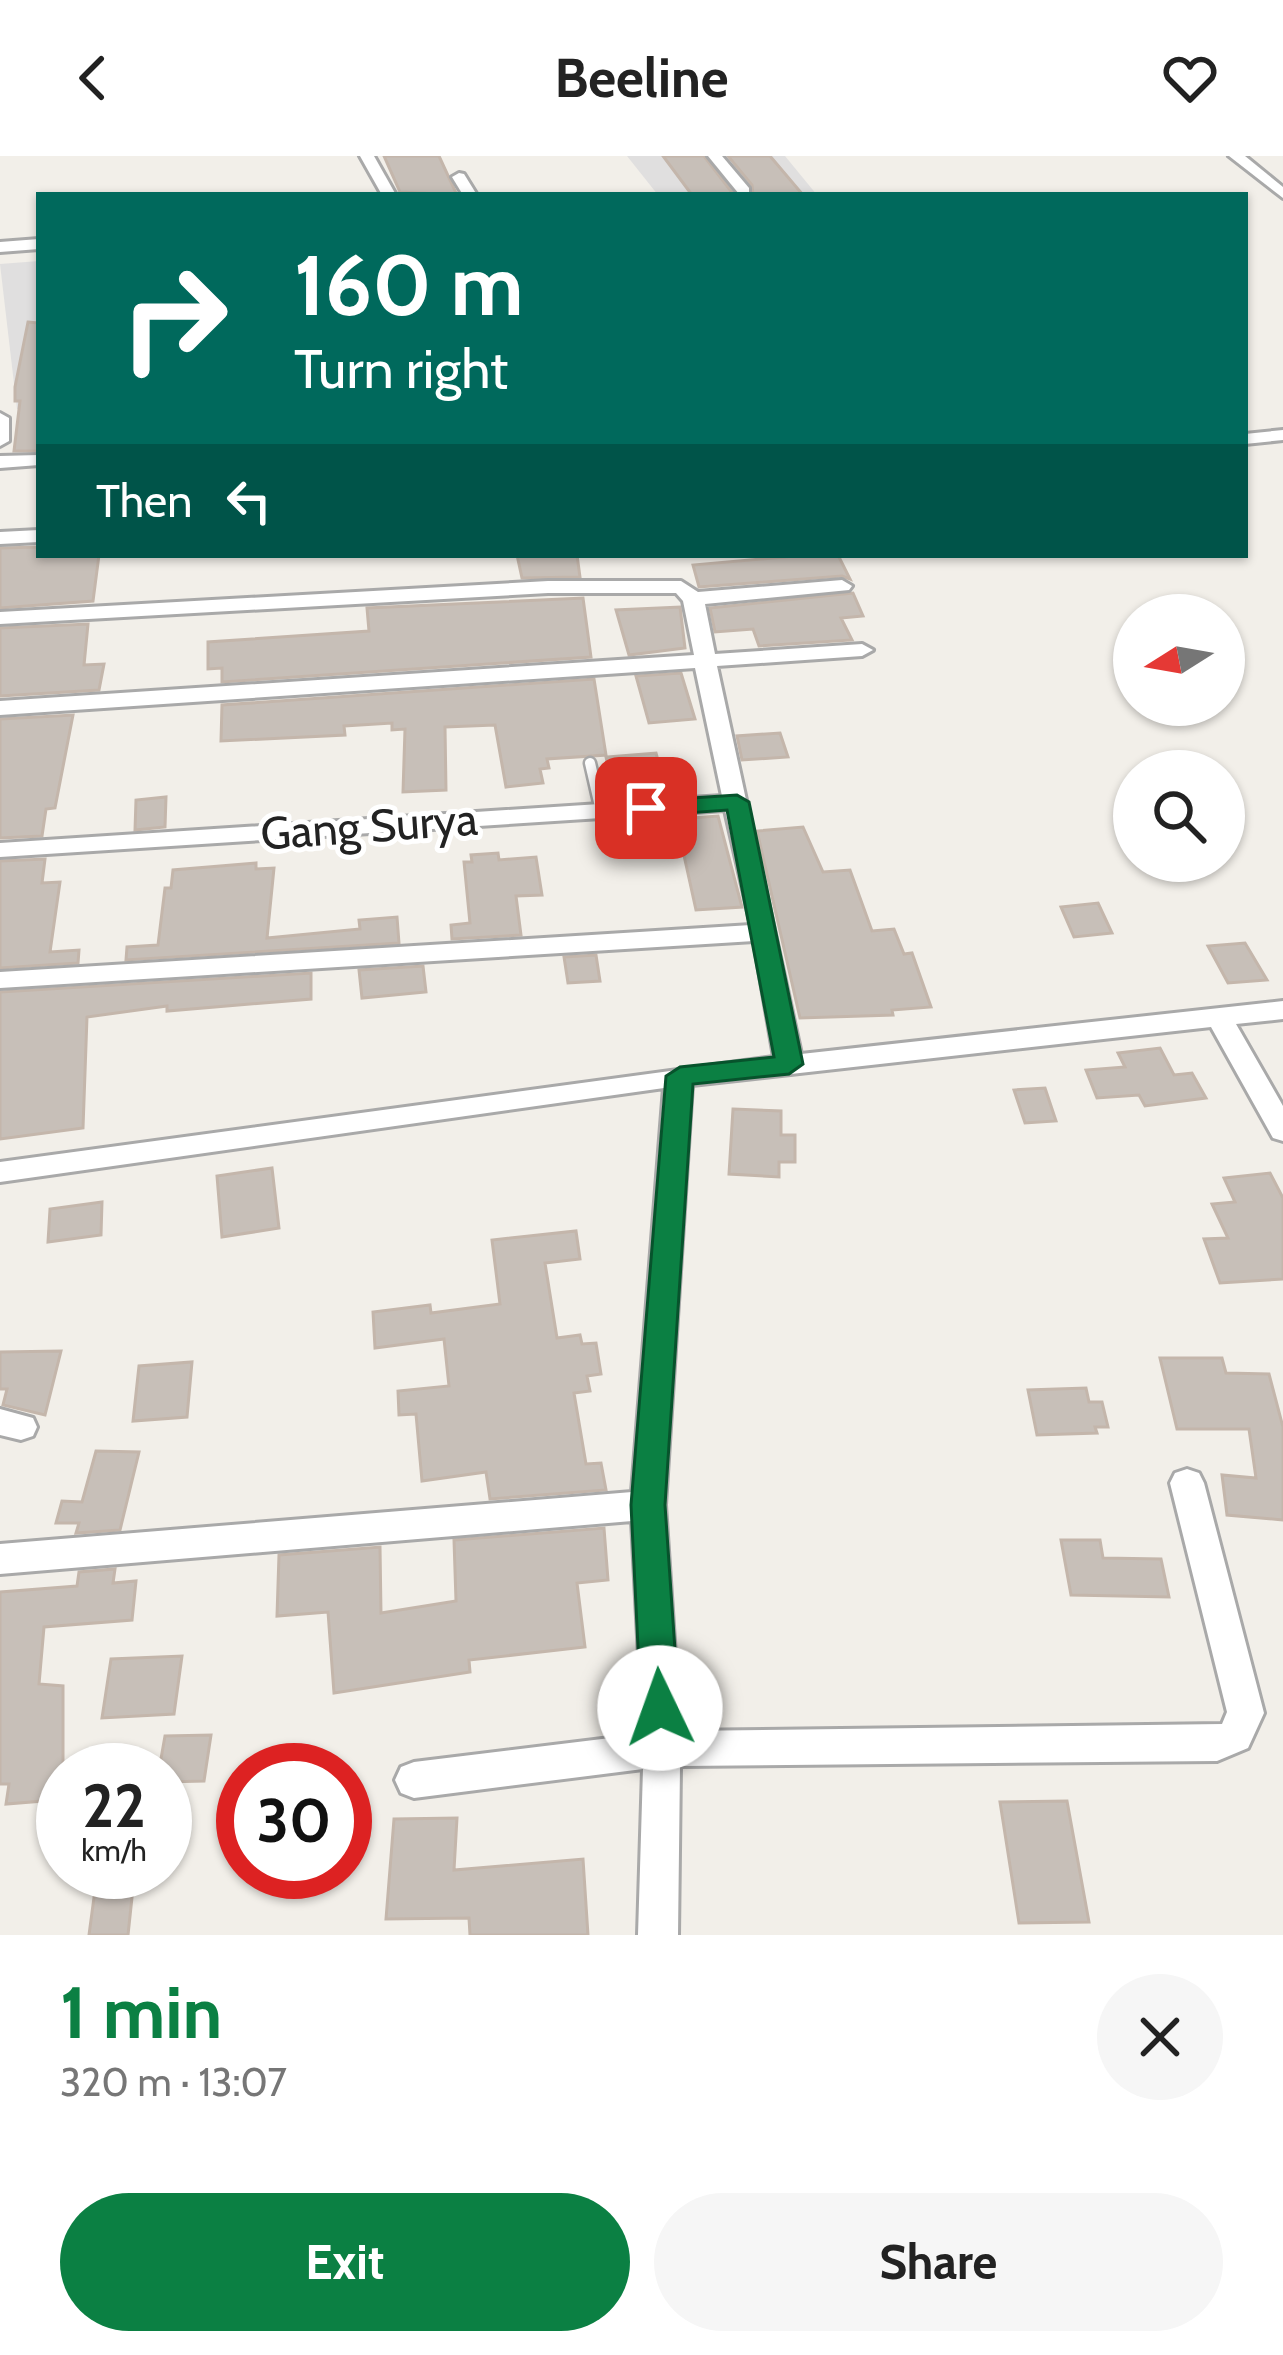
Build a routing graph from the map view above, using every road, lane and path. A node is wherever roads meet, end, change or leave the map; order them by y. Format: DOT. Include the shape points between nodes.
graph roads {
  1 [pos="367,156"];
  2 [pos="378,156"];
  3 [pos="715,156"];
  4 [pos="1236,156"];
  5 [pos="459,177"];
  6 [pos="744,191"];
  7 [pos="387,192"];
  8 [pos="468,192"];
  9 [pos="1283,194"];
  10 [pos="36,244"];
  11 [pos="0,247"];
  12 [pos="0,418"];
  13 [pos="1283,435"];
  14 [pos="1248,440"];
  15 [pos="0,441"];
  16 [pos="36,460"];
  17 [pos="0,462"];
  18 [pos="36,536"];
  19 [pos="0,538"];
  20 [pos="842,586"];
  21 [pos="693,599"];
  22 [pos="0,618"];
  23 [pos="862,650"];
  24 [pos="705,663"];
  25 [pos="0,708"];
  26 [pos="590,764"];
  27 [pos="737,802"];
  28 [pos="601,812"];
  29 [pos="0,850"];
  30 [pos="765,932"];
  31 [pos="0,980"];
  32 [pos="1283,1010"];
  33 [pos="1218,1016"];
  34 [pos="789,1064"];
  35 [pos="680,1076"];
  36 [pos="1283,1131"];
  37 [pos="0,1172"];
  38 [pos="1187,1483"];
  39 [pos="648,1505"];
  40 [pos="0,1558"];
  41 [pos="662,1749"];
  42 [pos="414,1780"];
  43 [pos="658,1935"];
  1 -- 2 [label="street"];
  1 -- 7 [label="street"];
  3 -- 6 [label="street"];
  4 -- 9 [label="street"];
  5 -- 8 [label="street"];
  10 -- 11 [label="street"];
  12 -- 15 [label="street"];
  13 -- 14 [label="street"];
  16 -- 17 [label="street"];
  18 -- 19 [label="street"];
  20 -- 21 [label="street"];
  21 -- 22 [label="street" via="668,585 548,586"];
  21 -- 24 [label="street"];
  23 -- 24 [label="street"];
  24 -- 25 [label="street"];
  24 -- 27 [label="street"];
  26 -- 28 [label="lane"];
  27 -- 28 [label="street, Gang Surya"];
  27 -- 30 [label="street"];
  28 -- 29 [label="street, Gang Surya"];
  30 -- 31 [label="street"];
  30 -- 34 [label="street"];
  32 -- 33 [label="street"];
  33 -- 34 [label="street"];
  33 -- 36 [label="street"];
  34 -- 35 [label="street"];
  35 -- 37 [label="street"];
  35 -- 39 [label="street"];
  38 -- 41 [label="street" via="1246,1713 1235,1736 1217,1744"];
  39 -- 40 [label="street"];
  39 -- 41 [label="street"];
  41 -- 42 [label="street"];
  41 -- 43 [label="street"];
}
